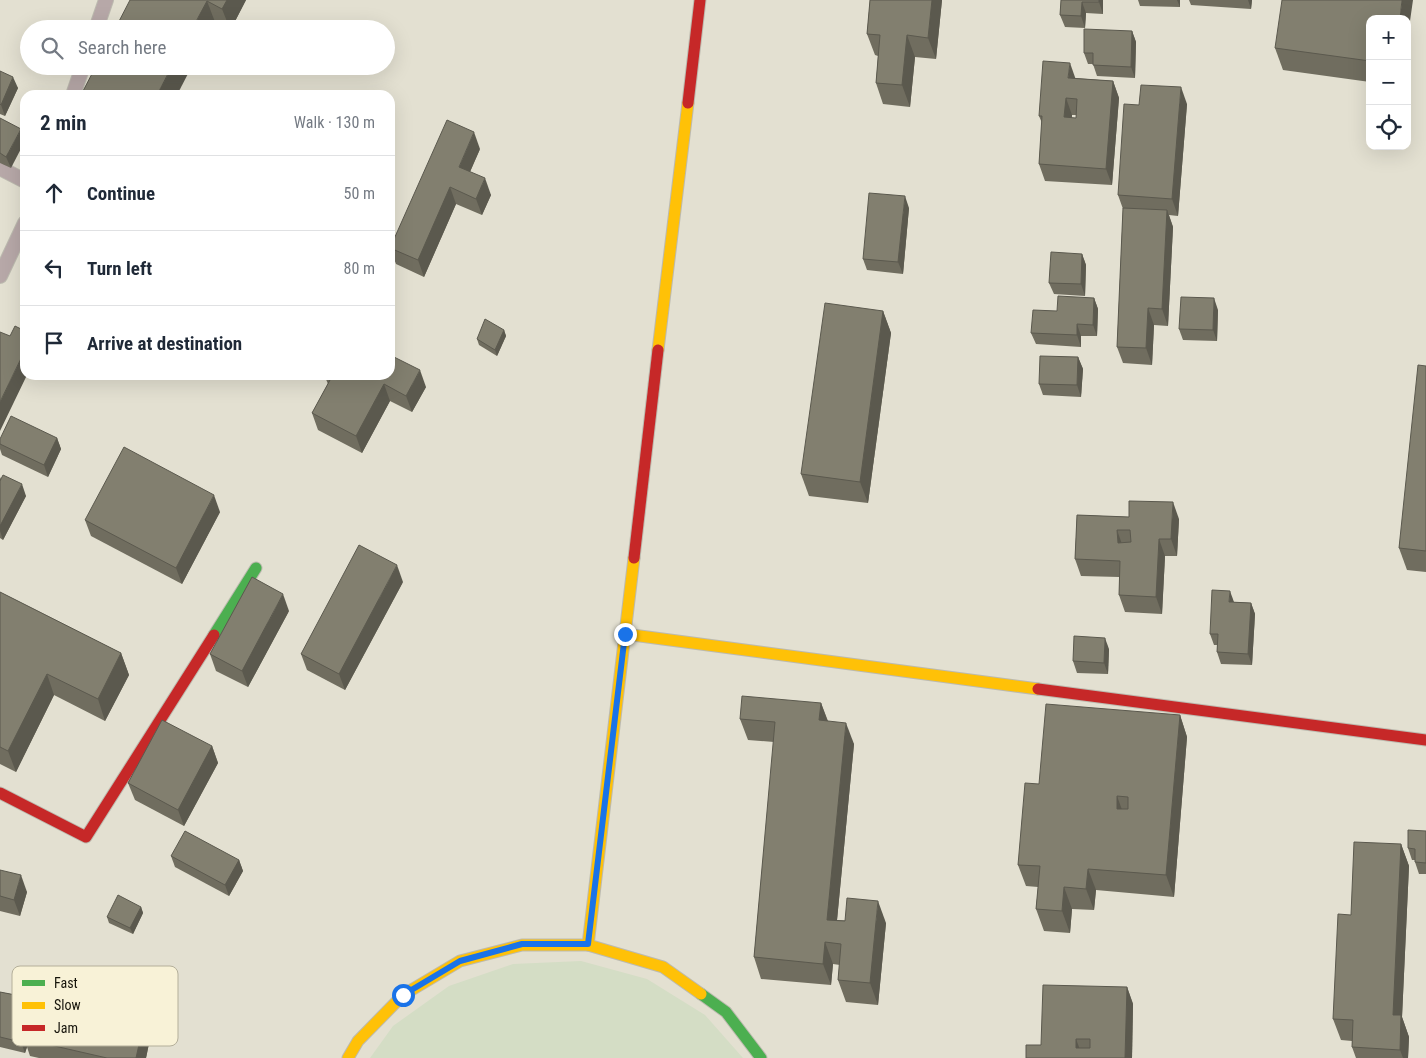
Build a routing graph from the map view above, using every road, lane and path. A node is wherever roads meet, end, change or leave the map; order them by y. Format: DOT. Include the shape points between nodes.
graph roads {
  1 [pos="106,0"];
  2 [pos="700,0"];
  3 [pos="99,20"];
  4 [pos="80,75"];
  5 [pos="75,90"];
  6 [pos="0,168"];
  7 [pos="20,178"];
  8 [pos="20,234"];
  9 [pos="0,276"];
  10 [pos="256,568"];
  11 [pos="625,634"];
  12 [pos="1426,740"];
  13 [pos="0,793"];
  14 [pos="588,944"];
  15 [pos="348,1058"];
  16 [pos="761,1058"];
  1 -- 3 [label="lane"];
  2 -- 11 [label="street"];
  4 -- 5 [label="lane"];
  6 -- 7 [label="lane"];
  8 -- 9 [label="lane"];
  10 -- 13 [label="street" via="86,836"];
  11 -- 12 [label="street"];
  11 -- 14 [label="street"];
  14 -- 15 [label="street" via="522,944 460,961 403,995 358,1041"];
  14 -- 16 [label="street" via="662,967 726,1012"];
}
